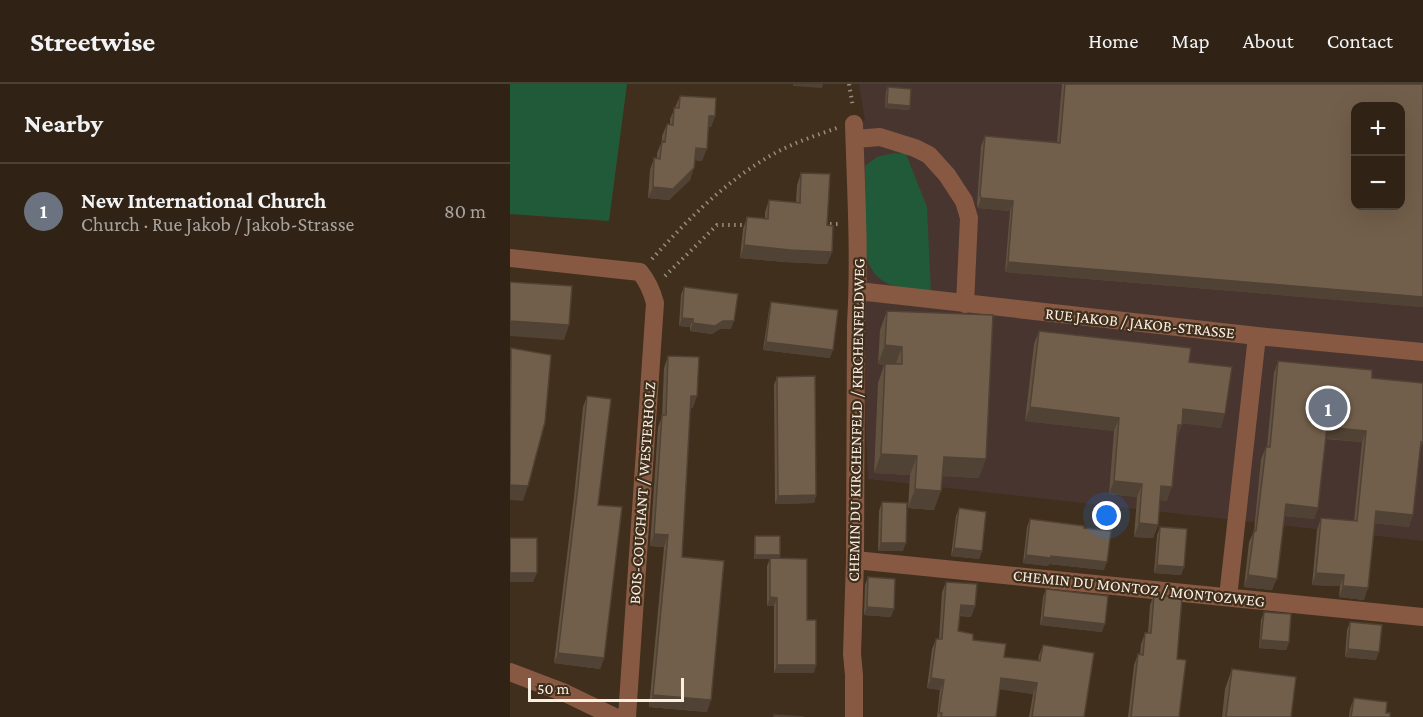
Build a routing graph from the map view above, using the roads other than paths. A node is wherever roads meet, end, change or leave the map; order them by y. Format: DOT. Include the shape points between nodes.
graph roads {
  1 [pos="510,258"];
  2 [pos="858,291"];
  3 [pos="965,304"];
  4 [pos="1257,336"];
  5 [pos="1423,352"];
  6 [pos="855,560"];
  7 [pos="1228,597"];
  8 [pos="1423,617"];
  9 [pos="510,672"];
  10 [pos="615,717"];
  11 [pos="627,717"];
  12 [pos="854,717"];
  1 -- 11 [label="street, BOIS-COUCHANT / WESTERHOLZ" via="640,273 655,303"];
  2 -- 3 [label="street, RUE JAKOB / JAKOB-STRASSE"];
  2 -- 3 [label="street, CHEMIN DU KIRCHENFELD / KIRCHENFELDWEG" via="855,131 922,151 947,174 964,201 969,218"];
  2 -- 6 [label="street, CHEMIN DU KIRCHENFELD / KIRCHENFELDWEG"];
  3 -- 4 [label="street, RUE JAKOB / JAKOB-STRASSE"];
  4 -- 5 [label="street, RUE JAKOB / JAKOB-STRASSE"];
  4 -- 7 [label="street"];
  6 -- 7 [label="street, CHEMIN DU MONTOZ / MONTOZWEG"];
  6 -- 12 [label="street, CHEMIN DU KIRCHENFELD / KIRCHENFELDWEG"];
  7 -- 8 [label="street, CHEMIN DU MONTOZ / MONTOZWEG"];
  9 -- 10 [label="street"];
}
